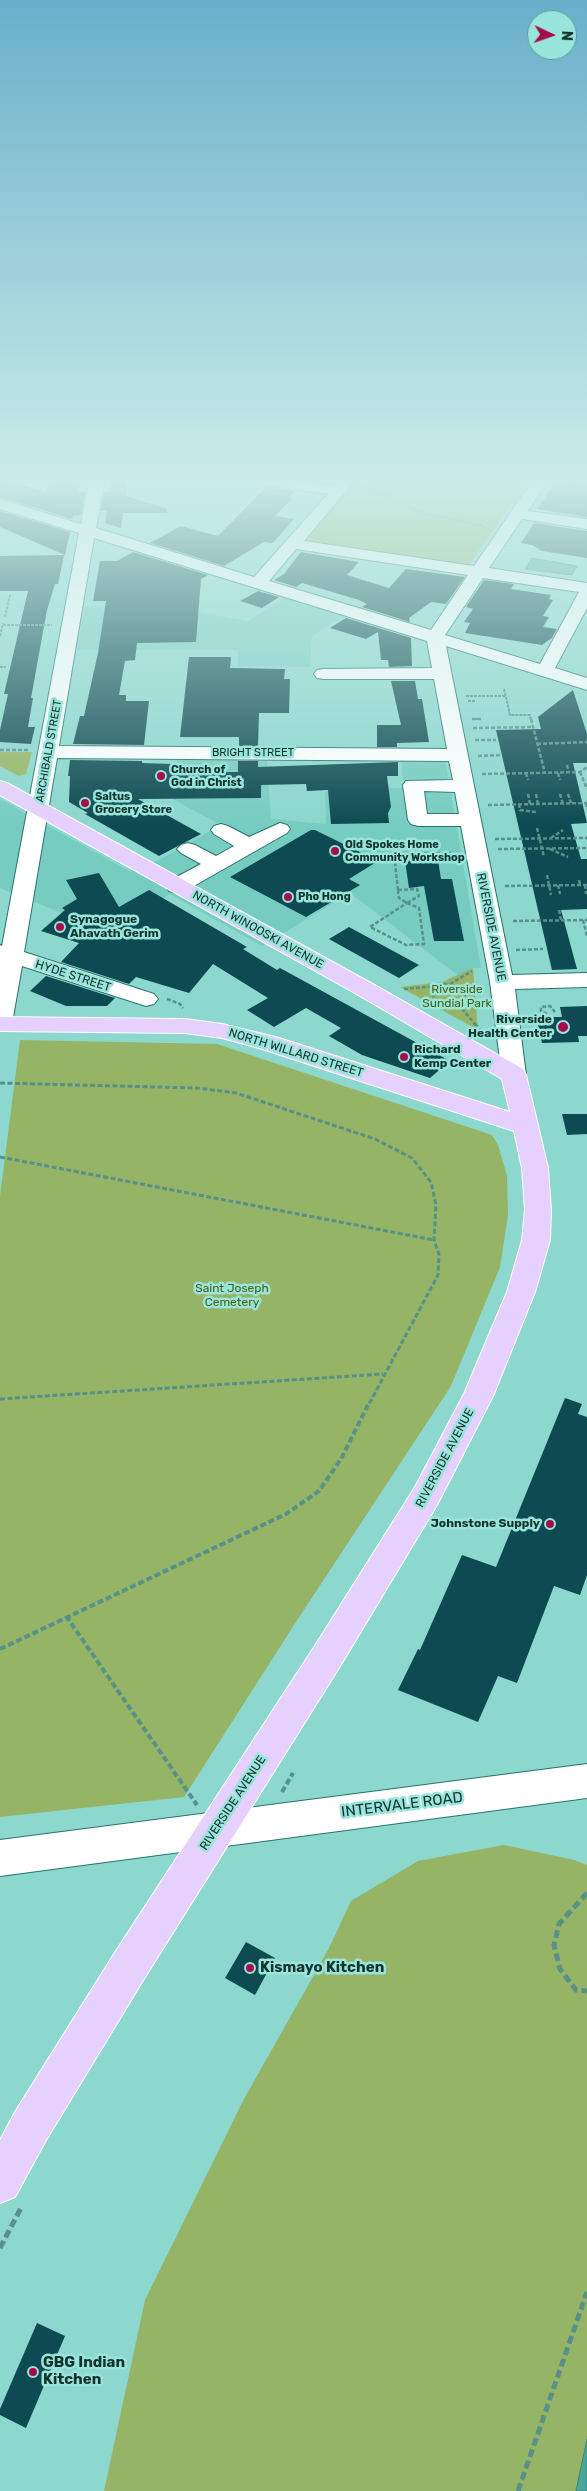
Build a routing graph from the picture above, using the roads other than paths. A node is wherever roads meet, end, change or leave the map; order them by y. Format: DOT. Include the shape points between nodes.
graph roads {
  1 [pos="74,594"];
  2 [pos="292,594"];
  3 [pos="464,594"];
  4 [pos="586,594"];
  5 [pos="435,637"];
  6 [pos="544,671"];
  7 [pos="442,673"];
  8 [pos="323,674"];
  9 [pos="587,684"];
  10 [pos="42,751"];
  11 [pos="457,755"];
  12 [pos="0,786"];
  13 [pos="463,786"];
  14 [pos="39,808"];
  15 [pos="280,829"];
  16 [pos="221,830"];
  17 [pos="472,836"];
  18 [pos="249,846"];
  19 [pos="188,849"];
  20 [pos="216,864"];
  21 [pos="177,886"];
  22 [pos="6,954"];
  23 [pos="587,980"];
  24 [pos="502,982"];
  25 [pos="146,999"];
  26 [pos="0,1024"];
  27 [pos="514,1075"];
  28 [pos="524,1125"];
  29 [pos="587,1781"];
  30 [pos="207,1816"];
  31 [pos="0,1858"];
  32 [pos="0,2182"];
  1 -- 10 [label="street, ARCHIBALD STREET"];
  2 -- 5 [label="street"];
  3 -- 5 [label="street"];
  4 -- 6 [label="street"];
  5 -- 6 [label="street"];
  5 -- 7 [label="street, RIVERSIDE AVENUE"];
  6 -- 9 [label="street"];
  7 -- 8 [label="street"];
  7 -- 11 [label="street, RIVERSIDE AVENUE"];
  10 -- 11 [label="street, BRIGHT STREET"];
  10 -- 14 [label="street, ARCHIBALD STREET"];
  11 -- 13 [label="street, RIVERSIDE AVENUE"];
  12 -- 14 [label="main road, NORTH WINOOSKI AVENUE"];
  13 -- 17 [label="street, RIVERSIDE AVENUE"];
  13 -- 17 [label="street" via="413,786 418,820"];
  14 -- 21 [label="main road, NORTH WINOOSKI AVENUE"];
  14 -- 22 [label="street, ARCHIBALD STREET"];
  15 -- 18 [label="street"];
  16 -- 18 [label="street"];
  17 -- 24 [label="street, RIVERSIDE AVENUE"];
  18 -- 20 [label="street"];
  19 -- 20 [label="street"];
  20 -- 21 [label="street"];
  21 -- 27 [label="main road, NORTH WINOOSKI AVENUE"];
  22 -- 25 [label="street, HYDE STREET"];
  22 -- 26 [label="street, ARCHIBALD STREET"];
  23 -- 24 [label="street"];
  24 -- 27 [label="street, RIVERSIDE AVENUE"];
  26 -- 28 [label="main road, NORTH WILLARD STREET" via="185,1026 222,1031 270,1042"];
  27 -- 28 [label="main road, RIVERSIDE AVENUE"];
  28 -- 30 [label="main road, RIVERSIDE AVENUE" via="538,1190 536,1240 521,1292 479,1394 426,1496"];
  29 -- 30 [label="street, INTERVALE ROAD"];
  30 -- 31 [label="street, INTERVALE ROAD"];
  30 -- 32 [label="main road, RIVERSIDE AVENUE"];
}
